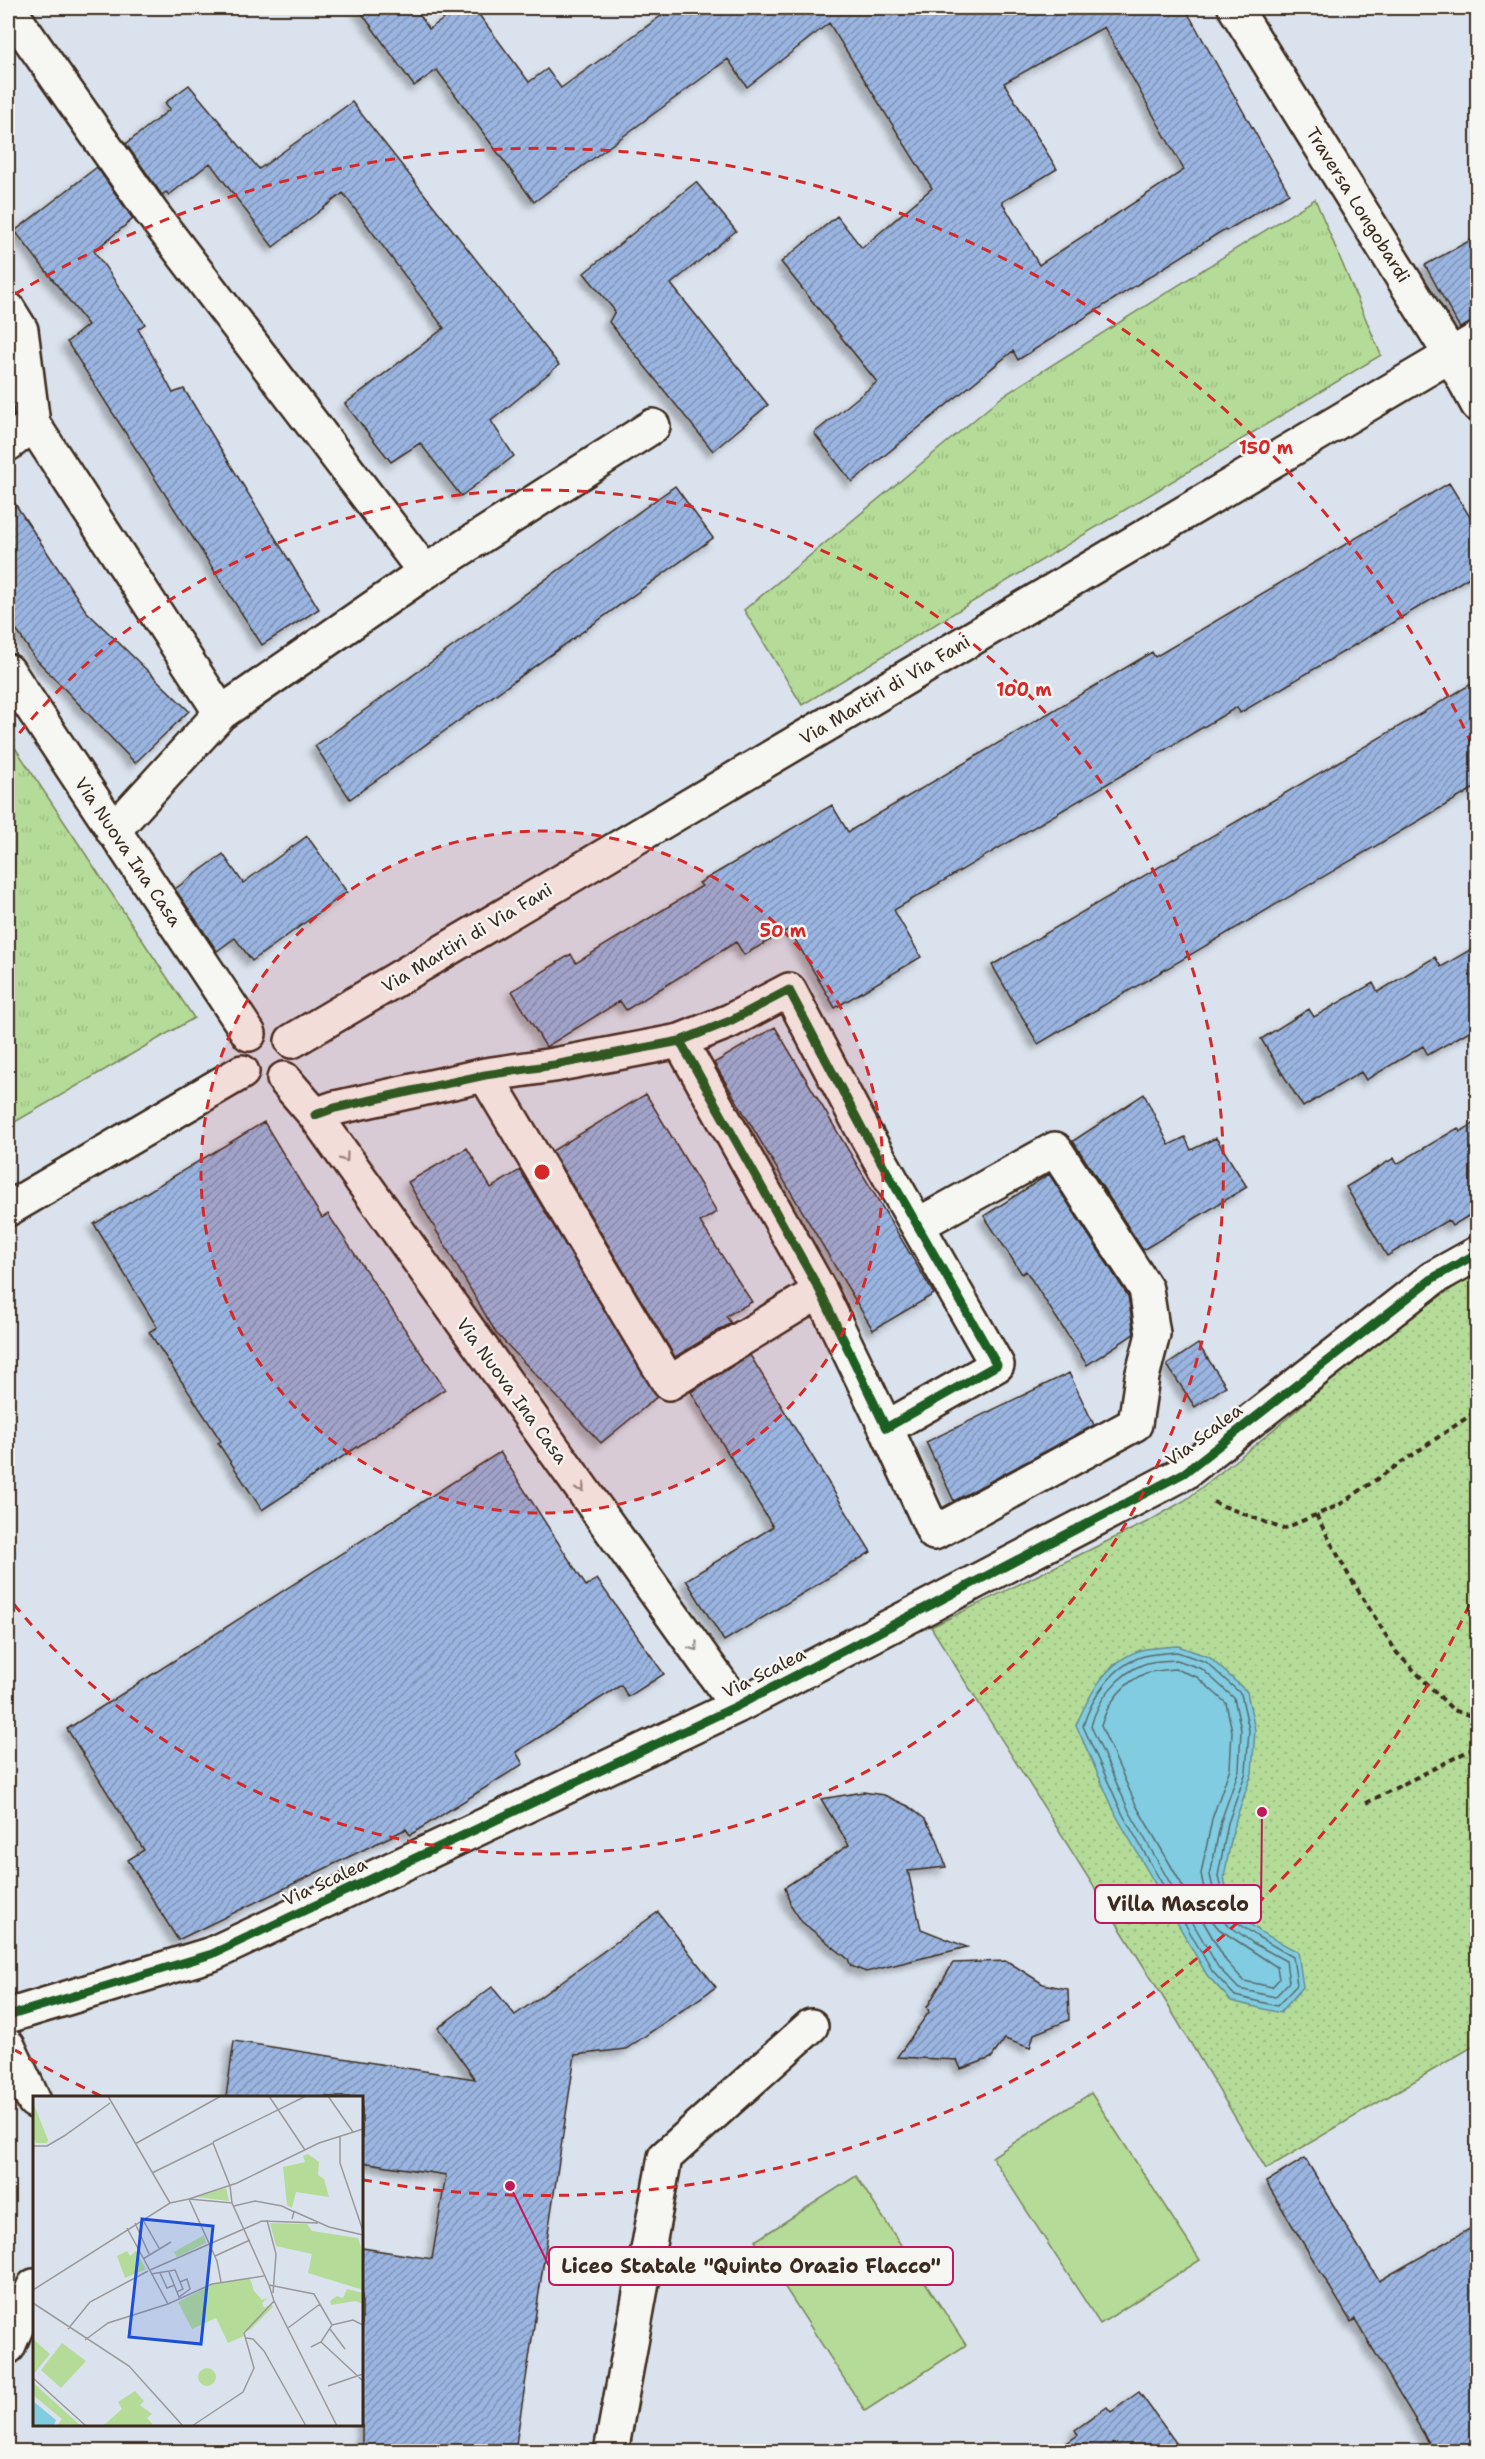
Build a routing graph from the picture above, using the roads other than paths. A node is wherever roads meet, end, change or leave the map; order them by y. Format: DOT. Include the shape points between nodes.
graph roads {
  1 [pos="8,8"];
  2 [pos="1235,8"];
  3 [pos="8,309"];
  4 [pos="1464,346"];
  5 [pos="1478,405"];
  6 [pos="33,424"];
  7 [pos="653,426"];
  8 [pos="8,444"];
  9 [pos="425,572"];
  10 [pos="8,671"];
  11 [pos="221,713"];
  12 [pos="113,831"];
  13 [pos="249,1034"];
  14 [pos="292,1041"];
  15 [pos="680,1041"];
  16 [pos="242,1072"];
  17 [pos="485,1075"];
  18 [pos="284,1079"];
  19 [pos="315,1115"];
  20 [pos="8,1209"];
  21 [pos="918,1225"];
  22 [pos="1478,1253"];
  23 [pos="820,1291"];
  24 [pos="886,1428"];
  25 [pos="737,1706"];
  26 [pos="8,2016"];
  27 [pos="811,2026"];
  28 [pos="8,2046"];
  29 [pos="33,2099"];
  30 [pos="33,2288"];
  31 [pos="8,2348"];
  32 [pos="611,2451"];
  1 -- 9 [label="street" via="151,212"];
  2 -- 4 [label="street, Traversa Longobardi"];
  3 -- 6 [label="street" via="21,330"];
  4 -- 5 [label="street, Traversa Longobardi"];
  4 -- 14 [label="street, Via Martiri di Via Fani"];
  6 -- 8 [label="street"];
  6 -- 11 [label="street"];
  7 -- 9 [label="street"];
  9 -- 11 [label="street"];
  10 -- 12 [label="street, Via Nuova Ina Casa"];
  11 -- 12 [label="street"];
  12 -- 13 [label="street, Via Nuova Ina Casa"];
  13 -- 14 [label="street" via="261,1028 275,1028"];
  13 -- 16 [label="street" via="241,1044 238,1058"];
  14 -- 18 [label="street" via="295,1062"];
  15 -- 17 [label="street"];
  15 -- 21 [label="street" via="730,1021 789,990"];
  15 -- 23 [label="street"];
  16 -- 18 [label="street" via="265,1084"];
  16 -- 20 [label="street"];
  17 -- 19 [label="street"];
  17 -- 23 [label="street" via="669,1383"];
  18 -- 19 [label="street, Via Nuova Ina Casa"];
  19 -- 25 [label="street, Via Nuova Ina Casa, one-way"];
  21 -- 24 [label="street" via="997,1365"];
  21 -- 24 [label="street" via="1055,1149 1146,1289 1153,1334 1135,1424 934,1533"];
  22 -- 25 [label="street, Via Scalea" via="1433,1278 1184,1473"];
  23 -- 24 [label="street"];
  25 -- 26 [label="street, Via Scalea" via="212,1954"];
  27 -- 32 [label="street" via="665,2157"];
  28 -- 29 [label="street"];
  30 -- 31 [label="street"];
}
